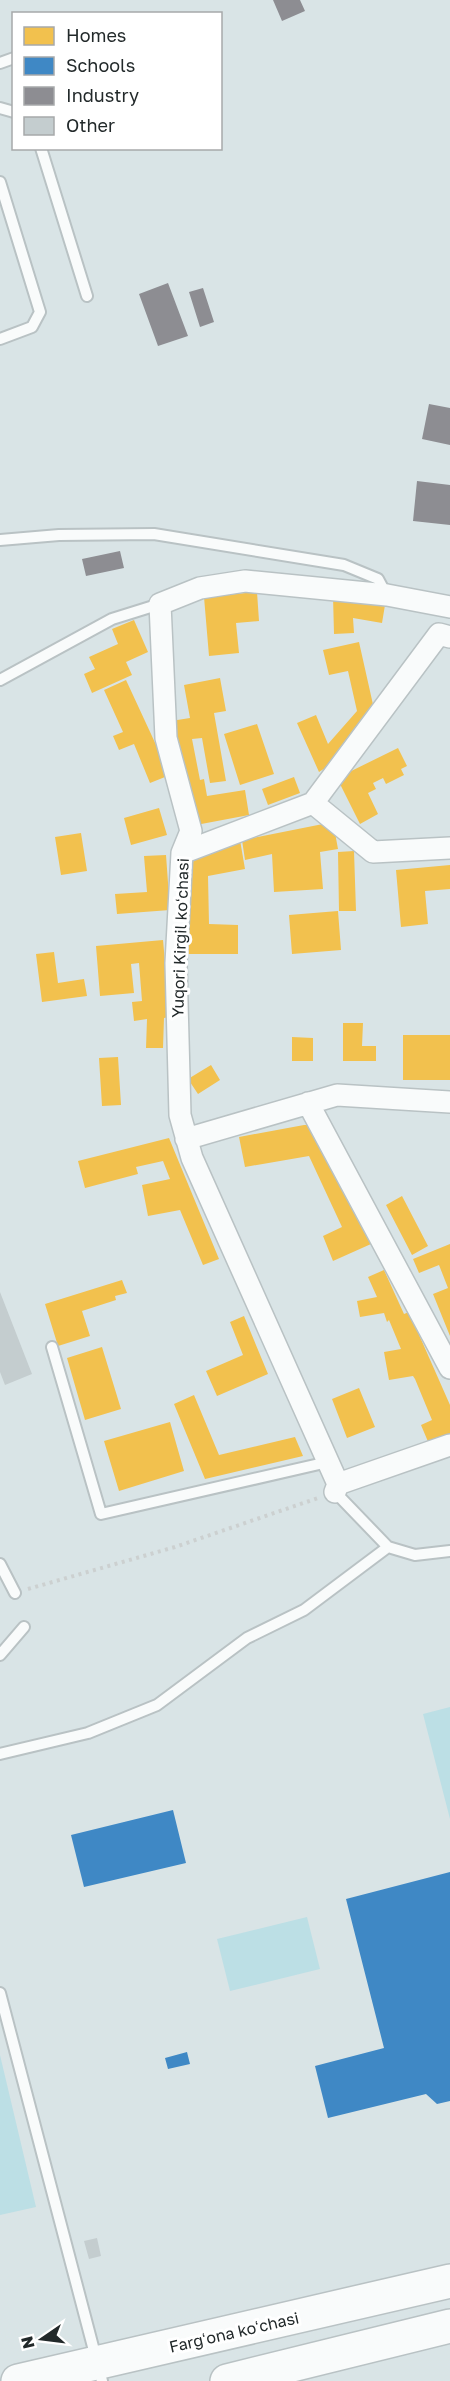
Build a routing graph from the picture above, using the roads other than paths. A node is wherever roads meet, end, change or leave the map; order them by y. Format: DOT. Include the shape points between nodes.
graph roads {
  1 [pos="41,150"];
  2 [pos="0,182"];
  3 [pos="87,296"];
  4 [pos="0,339"];
  5 [pos="0,540"];
  6 [pos="387,595"];
  7 [pos="160,604"];
  8 [pos="450,607"];
  9 [pos="450,637"];
  10 [pos="0,680"];
  11 [pos="314,802"];
  12 [pos="450,848"];
  13 [pos="182,853"];
  14 [pos="450,1102"];
  15 [pos="308,1103"];
  16 [pos="186,1139"];
  17 [pos="52,1347"];
  18 [pos="450,1368"];
  19 [pos="450,1445"];
  20 [pos="328,1462"];
  21 [pos="337,1488"];
  22 [pos="388,1547"];
  23 [pos="450,1551"];
  24 [pos="0,1564"];
  25 [pos="15,1593"];
  26 [pos="24,1627"];
  27 [pos="0,1655"];
  28 [pos="0,1754"];
  29 [pos="0,1993"];
  30 [pos="450,2281"];
  31 [pos="450,2326"];
  32 [pos="100,2373"];
  33 [pos="285,2374"];
  34 [pos="18,2381"];
  35 [pos="226,2381"];
  1 -- 3 [label="lane"];
  2 -- 4 [label="lane" via="40,312 32,327"];
  5 -- 6 [label="lane" via="154,534 344,565 378,579"];
  6 -- 7 [label="street" via="245,581 200,588"];
  6 -- 8 [label="street"];
  7 -- 10 [label="lane" via="112,619"];
  7 -- 13 [label="street, Yuqori Kirgil koʻchasi" via="166,738 191,831"];
  9 -- 11 [label="street" via="439,634"];
  11 -- 12 [label="street" via="373,852"];
  11 -- 13 [label="street"];
  13 -- 16 [label="street, Yuqori Kirgil koʻchasi" via="177,975 180,1115"];
  14 -- 15 [label="street" via="337,1095"];
  15 -- 16 [label="street"];
  15 -- 18 [label="street"];
  16 -- 20 [label="street, Yuqori Kirgil koʻchasi"];
  17 -- 20 [label="lane" via="101,1514"];
  19 -- 21 [label="street"];
  20 -- 21 [label="street, Yuqori Kirgil koʻchasi"];
  21 -- 22 [label="lane"];
  22 -- 23 [label="lane" via="415,1555"];
  22 -- 28 [label="lane" via="304,1610 247,1638 157,1705 88,1733"];
  24 -- 25 [label="lane"];
  26 -- 27 [label="lane"];
  29 -- 32 [label="lane"];
  30 -- 32 [label="main road, Fargʻona koʻchasi"];
  31 -- 33 [label="main road"];
  32 -- 34 [label="main road, Fargʻona koʻchasi" via="79,2366"];
  33 -- 35 [label="main road"];
}
